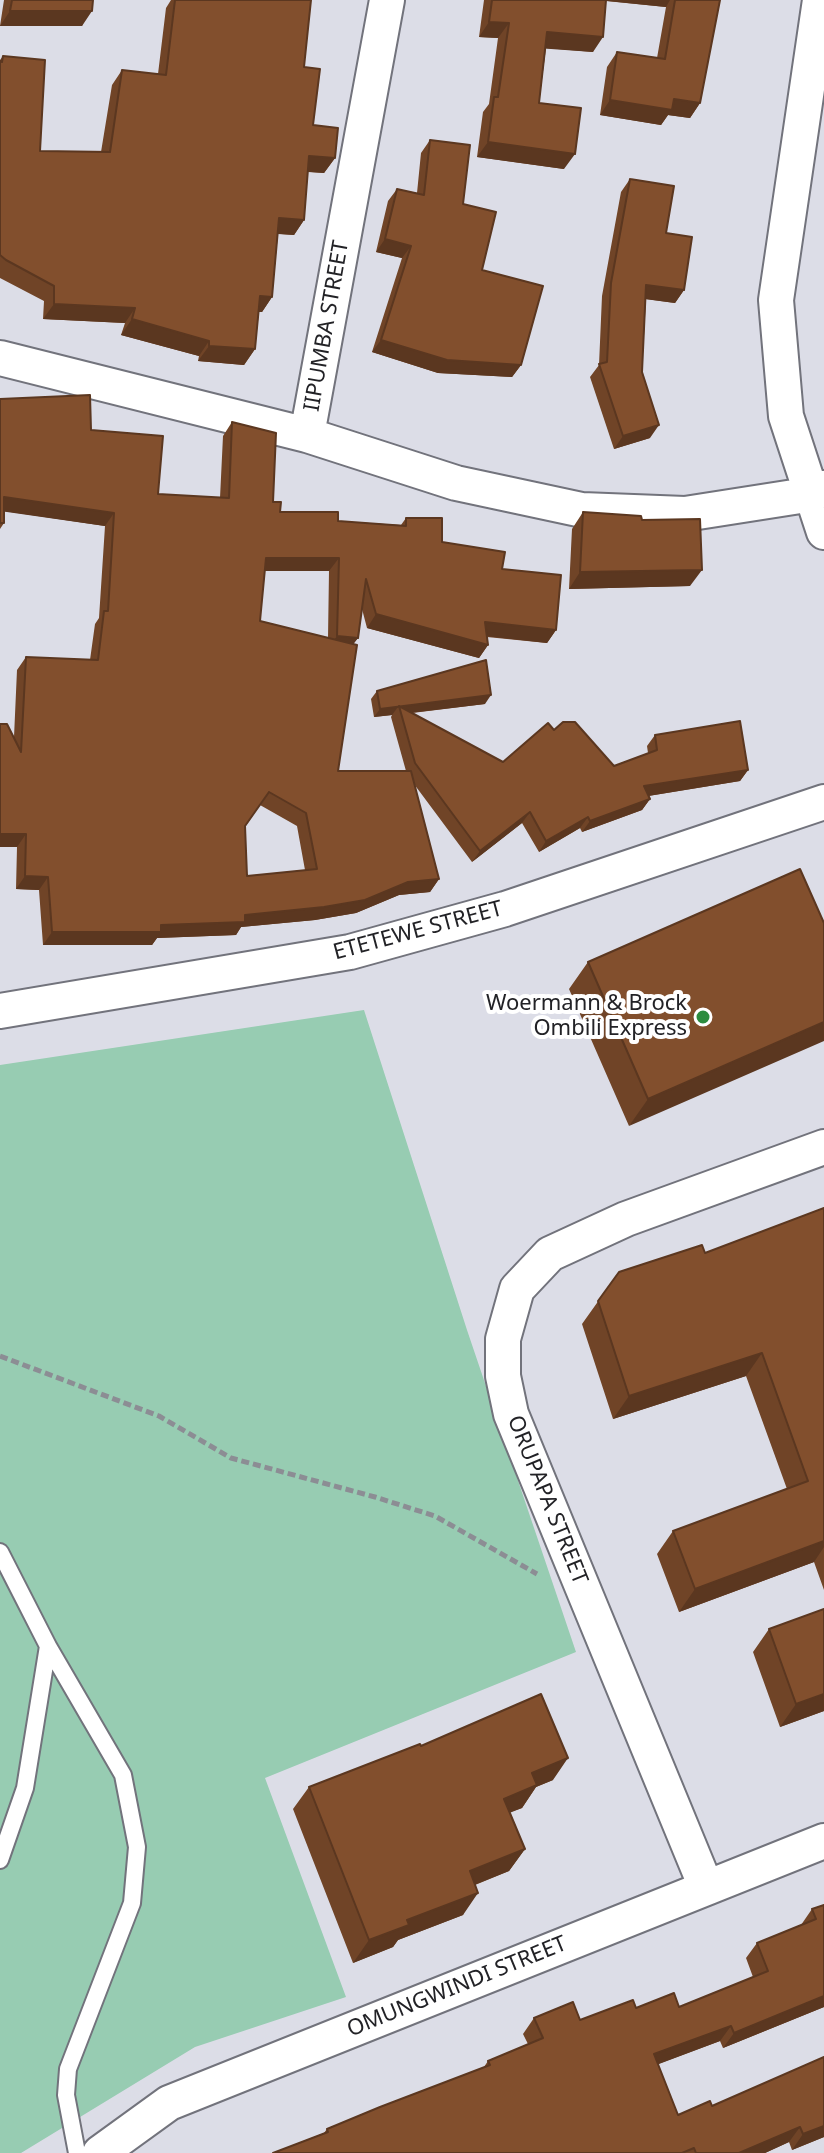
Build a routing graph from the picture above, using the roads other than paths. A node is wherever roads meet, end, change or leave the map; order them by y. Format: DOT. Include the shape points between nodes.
graph roads {
  1 [pos="387,0"];
  2 [pos="820,0"];
  3 [pos="0,358"];
  4 [pos="307,435"];
  5 [pos="818,491"];
  6 [pos="824,532"];
  7 [pos="824,802"];
  8 [pos="0,1011"];
  9 [pos="824,1147"];
  10 [pos="0,1552"];
  11 [pos="48,1646"];
  12 [pos="824,1841"];
  13 [pos="0,1860"];
  14 [pos="706,1887"];
  15 [pos="77,2153"];
  16 [pos="100,2153"];
  1 -- 4 [label="street, IIPUMBA STREET"];
  2 -- 5 [label="street" via="776,300 786,416"];
  3 -- 4 [label="street, IIPUMBA STREET"];
  4 -- 5 [label="street" via="456,483 582,510 685,514"];
  5 -- 6 [label="street"];
  7 -- 8 [label="street, ETETEWE STREET" via="505,909 350,952"];
  9 -- 14 [label="street, ORUPAPA STREET" via="626,1219 550,1254 517,1289 503,1339 511,1414"];
  10 -- 11 [label="lane"];
  11 -- 13 [label="lane" via="25,1788"];
  11 -- 15 [label="lane" via="123,1775 137,1847 132,1903 68,2069 66,2095"];
  12 -- 14 [label="street, OMUNGWINDI STREET"];
  14 -- 16 [label="street, OMUNGWINDI STREET" via="169,2103"];
}
